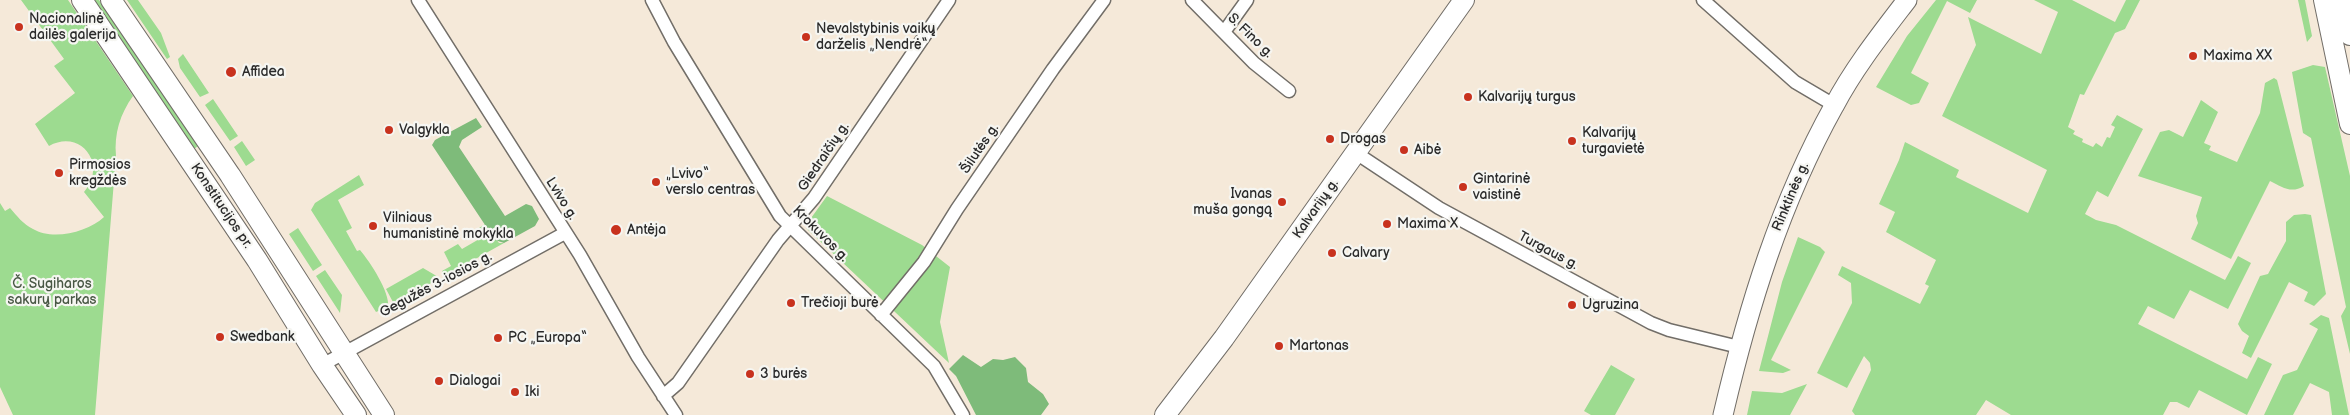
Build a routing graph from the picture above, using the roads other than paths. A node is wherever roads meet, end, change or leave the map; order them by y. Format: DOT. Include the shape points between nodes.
graph roads {
  1 [pos="82,0"];
  2 [pos="111,0"];
  3 [pos="418,0"];
  4 [pos="652,0"];
  5 [pos="948,0"];
  6 [pos="1104,0"];
  7 [pos="1192,0"];
  8 [pos="1247,0"];
  9 [pos="1464,0"];
  10 [pos="1703,0"];
  11 [pos="1907,0"];
  12 [pos="2324,0"];
  13 [pos="2342,0"];
  14 [pos="1224,32"];
  15 [pos="2350,34"];
  16 [pos="1289,91"];
  17 [pos="1834,105"];
  18 [pos="2350,124"];
  19 [pos="1356,153"];
  20 [pos="790,227"];
  21 [pos="565,232"];
  22 [pos="881,315"];
  23 [pos="1738,347"];
  24 [pos="343,353"];
  25 [pos="322,365"];
  26 [pos="663,396"];
  27 [pos="356,415"];
  28 [pos="384,415"];
  29 [pos="676,415"];
  30 [pos="964,415"];
  31 [pos="1165,415"];
  32 [pos="1723,415"];
  1 -- 25 [label="main road, Konstitucijos pr." via="257,260"];
  2 -- 24 [label="main road, Konstitucijos pr." via="240,191"];
  3 -- 21 [label="street, Lvivo g."];
  4 -- 20 [label="street, Krokuvos g." via="734,141"];
  5 -- 20 [label="street, Giedraičių g." via="814,198"];
  6 -- 22 [label="street, Šilutės g." via="957,209 934,248"];
  7 -- 14 [label="street, S. Fino g."];
  8 -- 14 [label="street"];
  9 -- 19 [label="main road, Kalvarijų g."];
  10 -- 17 [label="street" via="1795,82"];
  11 -- 17 [label="main road, Rinktinės g."];
  12 -- 18 [label="main road"];
  13 -- 15 [label="main road"];
  14 -- 16 [label="street, S. Fino g."];
  17 -- 23 [label="main road, Rinktinės g." via="1779,222"];
  19 -- 23 [label="street, Turgaus g." via="1439,208 1651,323"];
  19 -- 31 [label="main road, Kalvarijų g."];
  20 -- 22 [label="street, Krokuvos g."];
  20 -- 26 [label="street, Giedraičių g." via="678,383"];
  21 -- 24 [label="street, Gegužės 3-iosios g."];
  21 -- 26 [label="street, Lvivo g."];
  22 -- 30 [label="street, Krokuvos g." via="934,366"];
  23 -- 32 [label="main road, Rinktinės g."];
  24 -- 25 [label="street, Gegužės 3-iosios g."];
  24 -- 28 [label="main road, Konstitucijos pr."];
  25 -- 27 [label="main road, Konstitucijos pr."];
  26 -- 29 [label="street, Lvivo g."];
}
